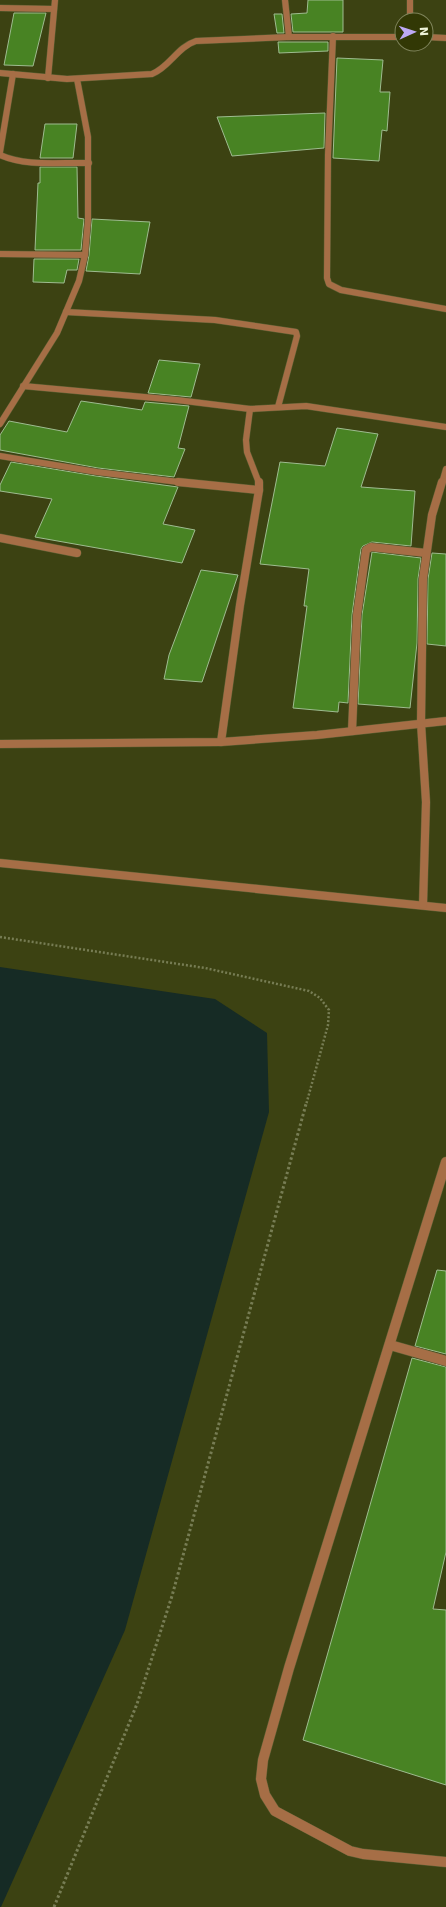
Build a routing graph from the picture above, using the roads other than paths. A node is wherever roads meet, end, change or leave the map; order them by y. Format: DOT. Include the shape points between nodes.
graph roads {
  1 [pos="55,0"];
  2 [pos="284,0"];
  3 [pos="410,0"];
  4 [pos="0,8"];
  5 [pos="54,9"];
  6 [pos="410,12"];
  7 [pos="334,36"];
  8 [pos="289,37"];
  9 [pos="394,37"];
  10 [pos="434,37"];
  11 [pos="446,38"];
  12 [pos="0,73"];
  13 [pos="12,74"];
  14 [pos="48,78"];
  15 [pos="77,79"];
  16 [pos="0,154"];
  17 [pos="89,162"];
  18 [pos="0,254"];
  19 [pos="85,255"];
  20 [pos="446,309"];
  21 [pos="66,312"];
  22 [pos="23,386"];
  23 [pos="278,407"];
  24 [pos="250,409"];
  25 [pos="0,424"];
  26 [pos="446,427"];
  27 [pos="0,456"];
  28 [pos="446,469"];
  29 [pos="259,490"];
  30 [pos="0,538"];
  31 [pos="426,552"];
  32 [pos="77,553"];
  33 [pos="446,721"];
  34 [pos="421,723"];
  35 [pos="352,731"];
  36 [pos="221,742"];
  37 [pos="0,744"];
  38 [pos="0,863"];
  39 [pos="423,905"];
  40 [pos="446,908"];
  41 [pos="446,1162"];
  42 [pos="390,1346"];
  43 [pos="446,1361"];
  44 [pos="446,1862"];
  1 -- 5 [label="street"];
  2 -- 8 [label="street"];
  3 -- 6 [label="street"];
  4 -- 5 [label="street"];
  5 -- 14 [label="street"];
  7 -- 8 [label="street"];
  7 -- 9 [label="street"];
  7 -- 20 [label="street" via="328,155 329,284 341,290"];
  8 -- 15 [label="street" via="196,41 184,46 159,72"];
  10 -- 11 [label="street"];
  12 -- 13 [label="street"];
  13 -- 14 [label="street"];
  13 -- 16 [label="street"];
  14 -- 15 [label="street"];
  15 -- 17 [label="street" via="88,137"];
  16 -- 17 [label="street" via="9,159"];
  17 -- 19 [label="street"];
  18 -- 19 [label="street"];
  19 -- 21 [label="street" via="79,281"];
  21 -- 22 [label="street" via="57,333"];
  21 -- 23 [label="street" via="215,320 296,332 298,336"];
  22 -- 24 [label="street"];
  22 -- 25 [label="street"];
  23 -- 24 [label="street"];
  23 -- 26 [label="street" via="306,406"];
  24 -- 29 [label="street" via="246,450 248,459 258,475"];
  27 -- 29 [label="street" via="48,465"];
  28 -- 31 [label="street" via="432,515"];
  29 -- 36 [label="street"];
  30 -- 32 [label="street"];
  31 -- 34 [label="street" via="423,579"];
  31 -- 35 [label="street" via="371,547 366,550 358,615"];
  33 -- 34 [label="street"];
  34 -- 35 [label="street"];
  34 -- 39 [label="street" via="426,802"];
  35 -- 36 [label="street"];
  36 -- 37 [label="street"];
  38 -- 39 [label="street"];
  39 -- 40 [label="street"];
  41 -- 42 [label="street"];
  42 -- 43 [label="street"];
  42 -- 44 [label="street" via="289,1668 263,1760 261,1779 265,1795 275,1811 350,1851"];
}
